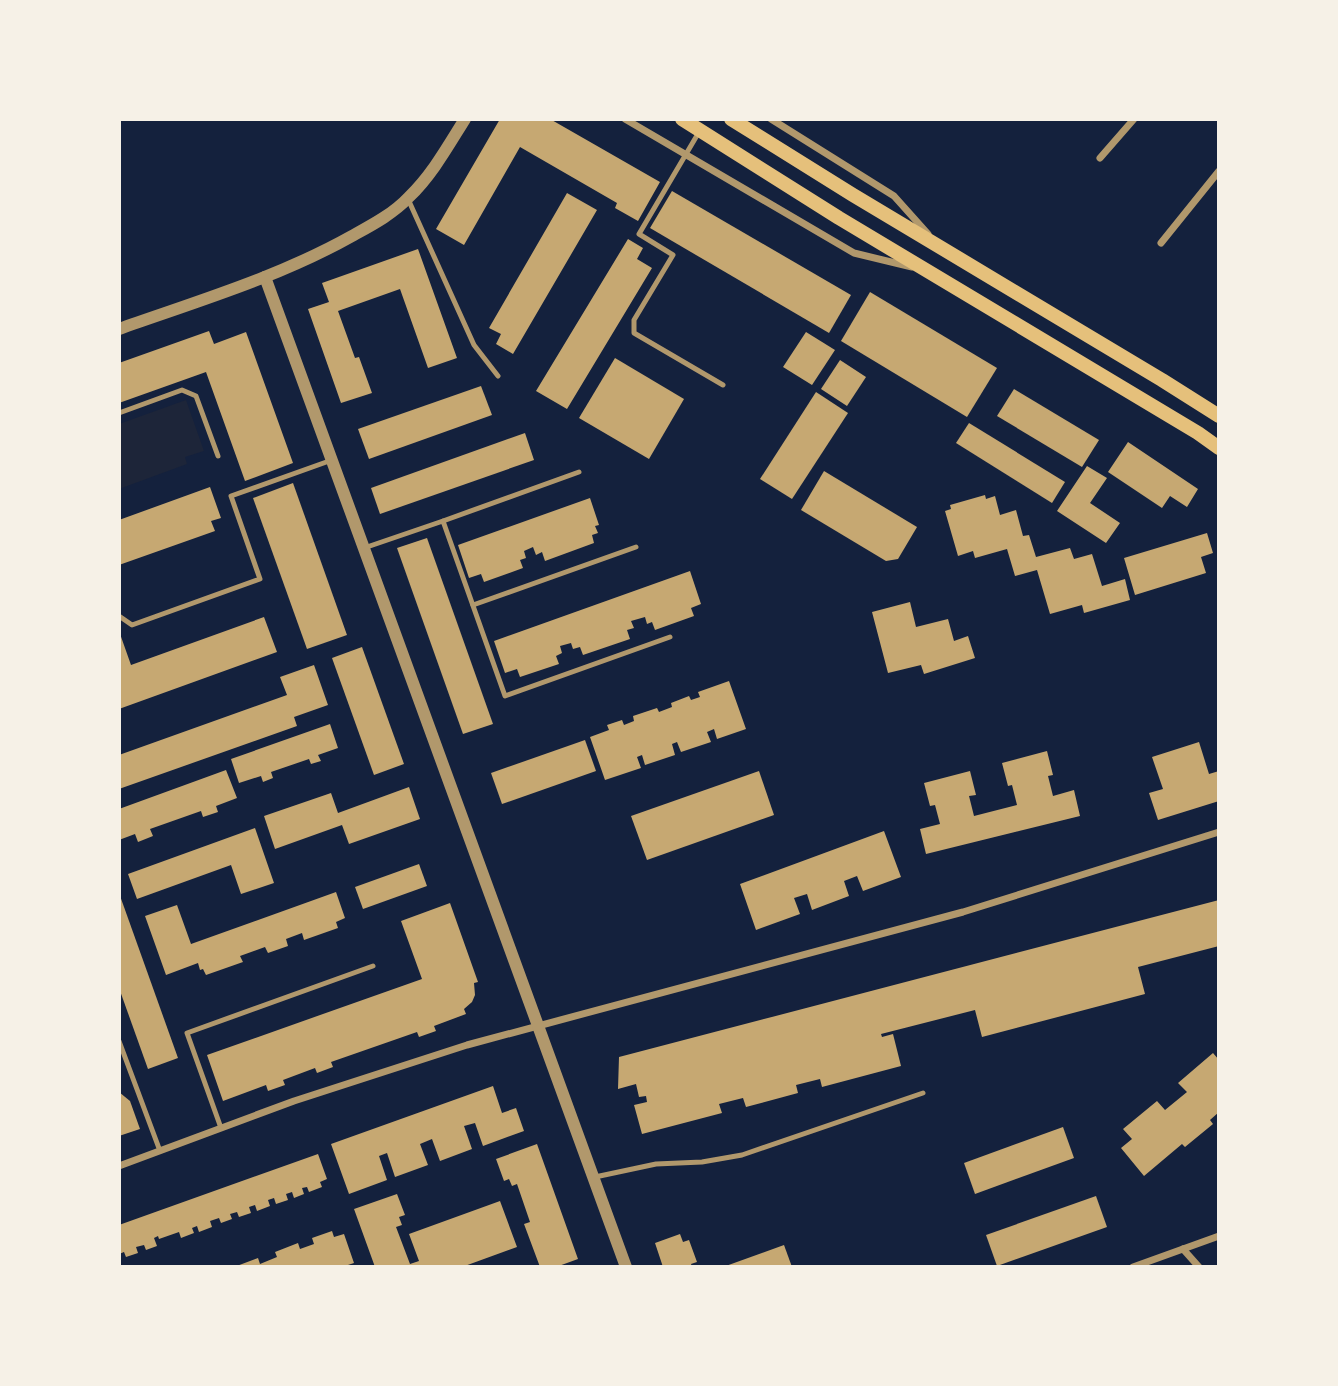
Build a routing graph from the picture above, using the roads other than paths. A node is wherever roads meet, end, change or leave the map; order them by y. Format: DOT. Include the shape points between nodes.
graph roads {
  1 [pos="465,119"];
  2 [pos="625,119"];
  3 [pos="682,119"];
  4 [pos="731,119"];
  5 [pos="771,119"];
  6 [pos="1134,119"];
  7 [pos="701,130"];
  8 [pos="686,155"];
  9 [pos="1100,158"];
  10 [pos="1219,171"];
  11 [pos="408,199"];
  12 [pos="1161,243"];
  13 [pos="941,248"];
  14 [pos="927,270"];
  15 [pos="265,277"];
  16 [pos="119,329"];
  17 [pos="498,376"];
  18 [pos="723,385"];
  19 [pos="119,413"];
  20 [pos="1219,416"];
  21 [pos="1219,448"];
  22 [pos="218,456"];
  23 [pos="332,460"];
  24 [pos="579,472"];
  25 [pos="443,520"];
  26 [pos="636,547"];
  27 [pos="364,548"];
  28 [pos="473,605"];
  29 [pos="119,616"];
  30 [pos="670,637"];
  31 [pos="1219,832"];
  32 [pos="373,966"];
  33 [pos="538,1026"];
  34 [pos="119,1041"];
  35 [pos="923,1093"];
  36 [pos="221,1128"];
  37 [pos="160,1151"];
  38 [pos="119,1166"];
  39 [pos="593,1178"];
  40 [pos="1219,1236"];
  41 [pos="1183,1249"];
  42 [pos="626,1267"];
  43 [pos="1133,1267"];
  44 [pos="1199,1267"];
  1 -- 11 [label="street"];
  2 -- 8 [label="street"];
  3 -- 7 [label="main road"];
  4 -- 13 [label="main road"];
  5 -- 13 [label="street" via="894,196"];
  6 -- 9 [label="street"];
  7 -- 8 [label="lane"];
  7 -- 14 [label="main road"];
  8 -- 14 [label="street" via="854,253"];
  8 -- 18 [label="lane" via="639,234 673,255 634,320 634,333"];
  10 -- 12 [label="street"];
  11 -- 15 [label="street" via="342,241"];
  11 -- 17 [label="lane" via="474,345"];
  13 -- 20 [label="main road"];
  14 -- 21 [label="main road"];
  15 -- 16 [label="street"];
  15 -- 23 [label="street"];
  19 -- 22 [label="lane" via="182,390 197,396"];
  23 -- 27 [label="street"];
  23 -- 29 [label="lane" via="231,496 260,579 132,625"];
  24 -- 25 [label="lane"];
  25 -- 27 [label="lane"];
  25 -- 28 [label="lane"];
  26 -- 28 [label="lane"];
  27 -- 33 [label="street"];
  28 -- 30 [label="lane" via="505,696"];
  31 -- 33 [label="street" via="963,912"];
  32 -- 36 [label="lane" via="187,1032"];
  33 -- 36 [label="street" via="453,1049"];
  33 -- 39 [label="street"];
  34 -- 37 [label="lane"];
  35 -- 39 [label="lane" via="742,1155 702,1163 656,1164"];
  36 -- 37 [label="street"];
  37 -- 38 [label="street"];
  39 -- 42 [label="street"];
  40 -- 41 [label="street"];
  41 -- 43 [label="street"];
  41 -- 44 [label="street"];
}
